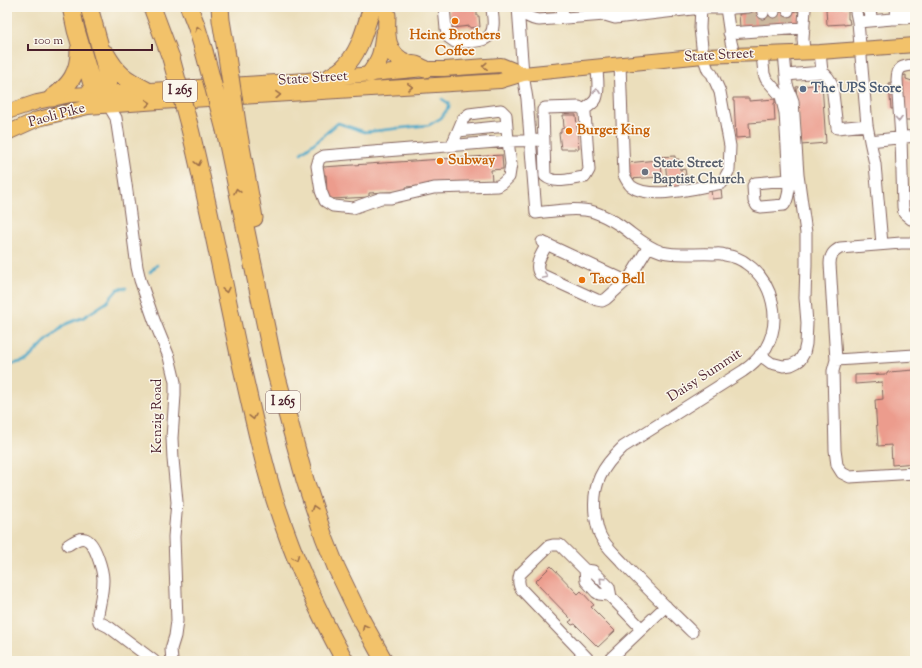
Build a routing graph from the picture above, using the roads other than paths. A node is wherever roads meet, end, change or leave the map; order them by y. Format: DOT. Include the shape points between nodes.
graph roads {
  1 [pos="71,7"];
  2 [pos="89,7"];
  3 [pos="152,7"];
  4 [pos="189,7"];
  5 [pos="220,7"];
  6 [pos="444,7"];
  7 [pos="492,7"];
  8 [pos="803,7"];
  9 [pos="855,7"];
  10 [pos="870,7"];
  11 [pos="896,7"];
  12 [pos="701,8"];
  13 [pos="726,8"];
  14 [pos="380,9"];
  15 [pos="518,9"];
  16 [pos="750,9"];
  17 [pos="601,11"];
  18 [pos="568,12"];
  19 [pos="905,14"];
  20 [pos="536,20"];
  21 [pos="871,21"];
  22 [pos="858,22"];
  23 [pos="804,28"];
  24 [pos="76,30"];
  25 [pos="520,32"];
  26 [pos="729,34"];
  27 [pos="99,43"];
  28 [pos="915,45"];
  29 [pos="861,49"];
  30 [pos="804,52"];
  31 [pos="820,52"];
  32 [pos="784,53"];
  33 [pos="734,54"];
  34 [pos="762,54"];
  35 [pos="703,56"];
  36 [pos="620,64"];
  37 [pos="915,65"];
  38 [pos="596,67"];
  39 [pos="425,69"];
  40 [pos="822,72"];
  41 [pos="523,74"];
  42 [pos="786,75"];
  43 [pos="330,77"];
  44 [pos="370,82"];
  45 [pos="146,90"];
  46 [pos="52,98"];
  47 [pos="106,99"];
  48 [pos="584,110"];
  49 [pos="7,112"];
  50 [pos="867,125"];
  51 [pos="506,126"];
  52 [pos="232,130"];
  53 [pos="458,131"];
  54 [pos="7,133"];
  55 [pos="915,136"];
  56 [pos="901,138"];
  57 [pos="530,140"];
  58 [pos="544,140"];
  59 [pos="508,141"];
  60 [pos="870,141"];
  61 [pos="452,146"];
  62 [pos="792,177"];
  63 [pos="915,220"];
  64 [pos="915,243"];
  65 [pos="882,244"];
  66 [pos="649,246"];
  67 [pos="626,281"];
  68 [pos="760,355"];
  69 [pos="915,355"];
  70 [pos="836,360"];
  71 [pos="915,473"];
  72 [pos="68,545"];
  73 [pos="666,606"];
  74 [pos="642,629"];
  75 [pos="692,632"];
  76 [pos="171,649"];
  77 [pos="154,661"];
  78 [pos="161,661"];
  79 [pos="172,661"];
  80 [pos="345,661"];
  81 [pos="384,661"];
  82 [pos="590,661"];
  83 [pos="608,661"];
  1 -- 24 [label="highway"];
  2 -- 27 [label="highway"];
  3 -- 80 [label="highway, I 265, one-way, bridge" via="171,58 190,125 266,471 291,546"];
  52 -- 4 [label="highway, I 265, one-way, bridge"];
  5 -- 52 [label="highway, bridge"];
  6 -- 7 [label="street" via="448,37 455,42 484,40 490,35 494,27"];
  8 -- 23 [label="street"];
  9 -- 22 [label="street"];
  10 -- 21 [label="street"];
  11 -- 19 [label="street"];
  12 -- 13 [label="street"];
  12 -- 17 [label="street" via="615,18"];
  12 -- 35 [label="street"];
  13 -- 16 [label="street"];
  13 -- 26 [label="street"];
  14 -- 39 [label="highway" via="391,51 400,60"];
  14 -- 43 [label="highway" via="367,25 354,55 343,68"];
  14 -- 44 [label="highway" via="382,52"];
  15 -- 20 [label="street"];
  15 -- 25 [label="street"];
  17 -- 18 [label="street"];
  18 -- 20 [label="street"];
  19 -- 21 [label="street"];
  20 -- 25 [label="street"];
  21 -- 22 [label="street"];
  22 -- 29 [label="street"];
  23 -- 26 [label="street" via="751,29"];
  23 -- 30 [label="street"];
  24 -- 46 [label="highway" via="79,47 78,66 71,80"];
  24 -- 47 [label="highway" via="92,84"];
  25 -- 41 [label="street"];
  26 -- 33 [label="street"];
  27 -- 45 [label="highway" via="119,74"];
  27 -- 47 [label="highway" via="108,82"];
  28 -- 29 [label="main road, State Street"];
  29 -- 31 [label="main road, State Street"];
  29 -- 50 [label="street"];
  30 -- 31 [label="main road, State Street"];
  30 -- 32 [label="main road, State Street"];
  31 -- 40 [label="street"];
  32 -- 34 [label="main road, State Street"];
  32 -- 42 [label="street"];
  33 -- 34 [label="main road, State Street"];
  33 -- 35 [label="main road, State Street"];
  34 -- 62 [label="street" via="766,79 781,96"];
  35 -- 36 [label="main road, State Street"];
  35 -- 36 [label="street" via="720,92 730,146 729,170 722,183 669,193 643,192 630,185 624,175"];
  36 -- 38 [label="main road, State Street"];
  37 -- 56 [label="street, one-way" via="902,66 897,74"];
  38 -- 41 [label="main road, State Street"];
  48 -- 38 [label="street, one-way" via="596,100"];
  41 -- 39 [label="main road, State Street, one-way" via="501,65"];
  39 -- 44 [label="main road, State Street"];
  40 -- 42 [label="street"];
  40 -- 50 [label="street" via="827,75 832,85 837,128"];
  44 -- 41 [label="main road, State Street, one-way" via="500,81"];
  41 -- 57 [label="street"];
  42 -- 62 [label="street" via="793,101"];
  43 -- 44 [label="main road, State Street"];
  43 -- 45 [label="main road, State Street"];
  47 -- 44 [label="main road, State Street, one-way" via="159,102"];
  45 -- 47 [label="main road, State Street"];
  46 -- 47 [label="main road, Paoli Pike" via="71,95"];
  46 -- 49 [label="main road, Paoli Pike"];
  47 -- 54 [label="main road, Paoli Pike" via="88,108 38,119"];
  47 -- 76 [label="street, Kenzig Road" via="116,118 140,280 169,357 175,382 172,438 176,491 174,537 177,621"];
  48 -- 58 [label="street" via="579,107 545,108"];
  48 -- 58 [label="street" via="589,170 585,177 549,180 545,176"];
  50 -- 60 [label="street"];
  51 -- 53 [label="street"];
  51 -- 53 [label="street" via="506,115 500,110 469,114 462,119"];
  51 -- 59 [label="street"];
  81 -- 52 [label="highway, I 265, one-way" via="362,621 324,537 305,480 281,392 248,184"];
  53 -- 61 [label="street"];
  55 -- 56 [label="street"];
  56 -- 60 [label="street"];
  56 -- 63 [label="street" via="904,213"];
  57 -- 58 [label="street"];
  57 -- 59 [label="street"];
  57 -- 66 [label="street, Daisy Summit" via="536,213 581,210 593,212 609,219"];
  59 -- 61 [label="street"];
  59 -- 61 [label="street" via="510,177 498,186 434,188 381,198 352,208 333,206 325,201 321,191 317,166 319,159 324,156"];
  60 -- 65 [label="street" via="875,164"];
  62 -- 68 [label="street" via="804,220 806,344 800,360 791,365 771,363"];
  64 -- 65 [label="street"];
  65 -- 70 [label="street" via="840,248 833,252 830,258"];
  66 -- 67 [label="street"];
  66 -- 68 [label="street, Daisy Summit" via="661,252 678,254 723,254 747,264 757,273 765,283 774,310 771,335"];
  67 -- 67 [label="street, one-way" via="544,243 537,266 540,274 597,300 606,299"];
  68 -- 73 [label="street, Daisy Summit" via="743,371 623,447 610,459 602,473 594,503 600,535 617,557"];
  69 -- 70 [label="street"];
  70 -- 71 [label="street" via="833,371 835,450 839,469 850,477"];
  72 -- 77 [label="street" via="85,538 93,546 103,580 99,622"];
  73 -- 74 [label="street"];
  73 -- 75 [label="street, Daisy Summit"];
  74 -- 82 [label="street" via="608,595 599,594 588,584 585,570 562,546 549,546 522,572 519,586"];
  74 -- 83 [label="street"];
  76 -- 78 [label="street"];
  76 -- 79 [label="street, Kenzig Road"];
}
